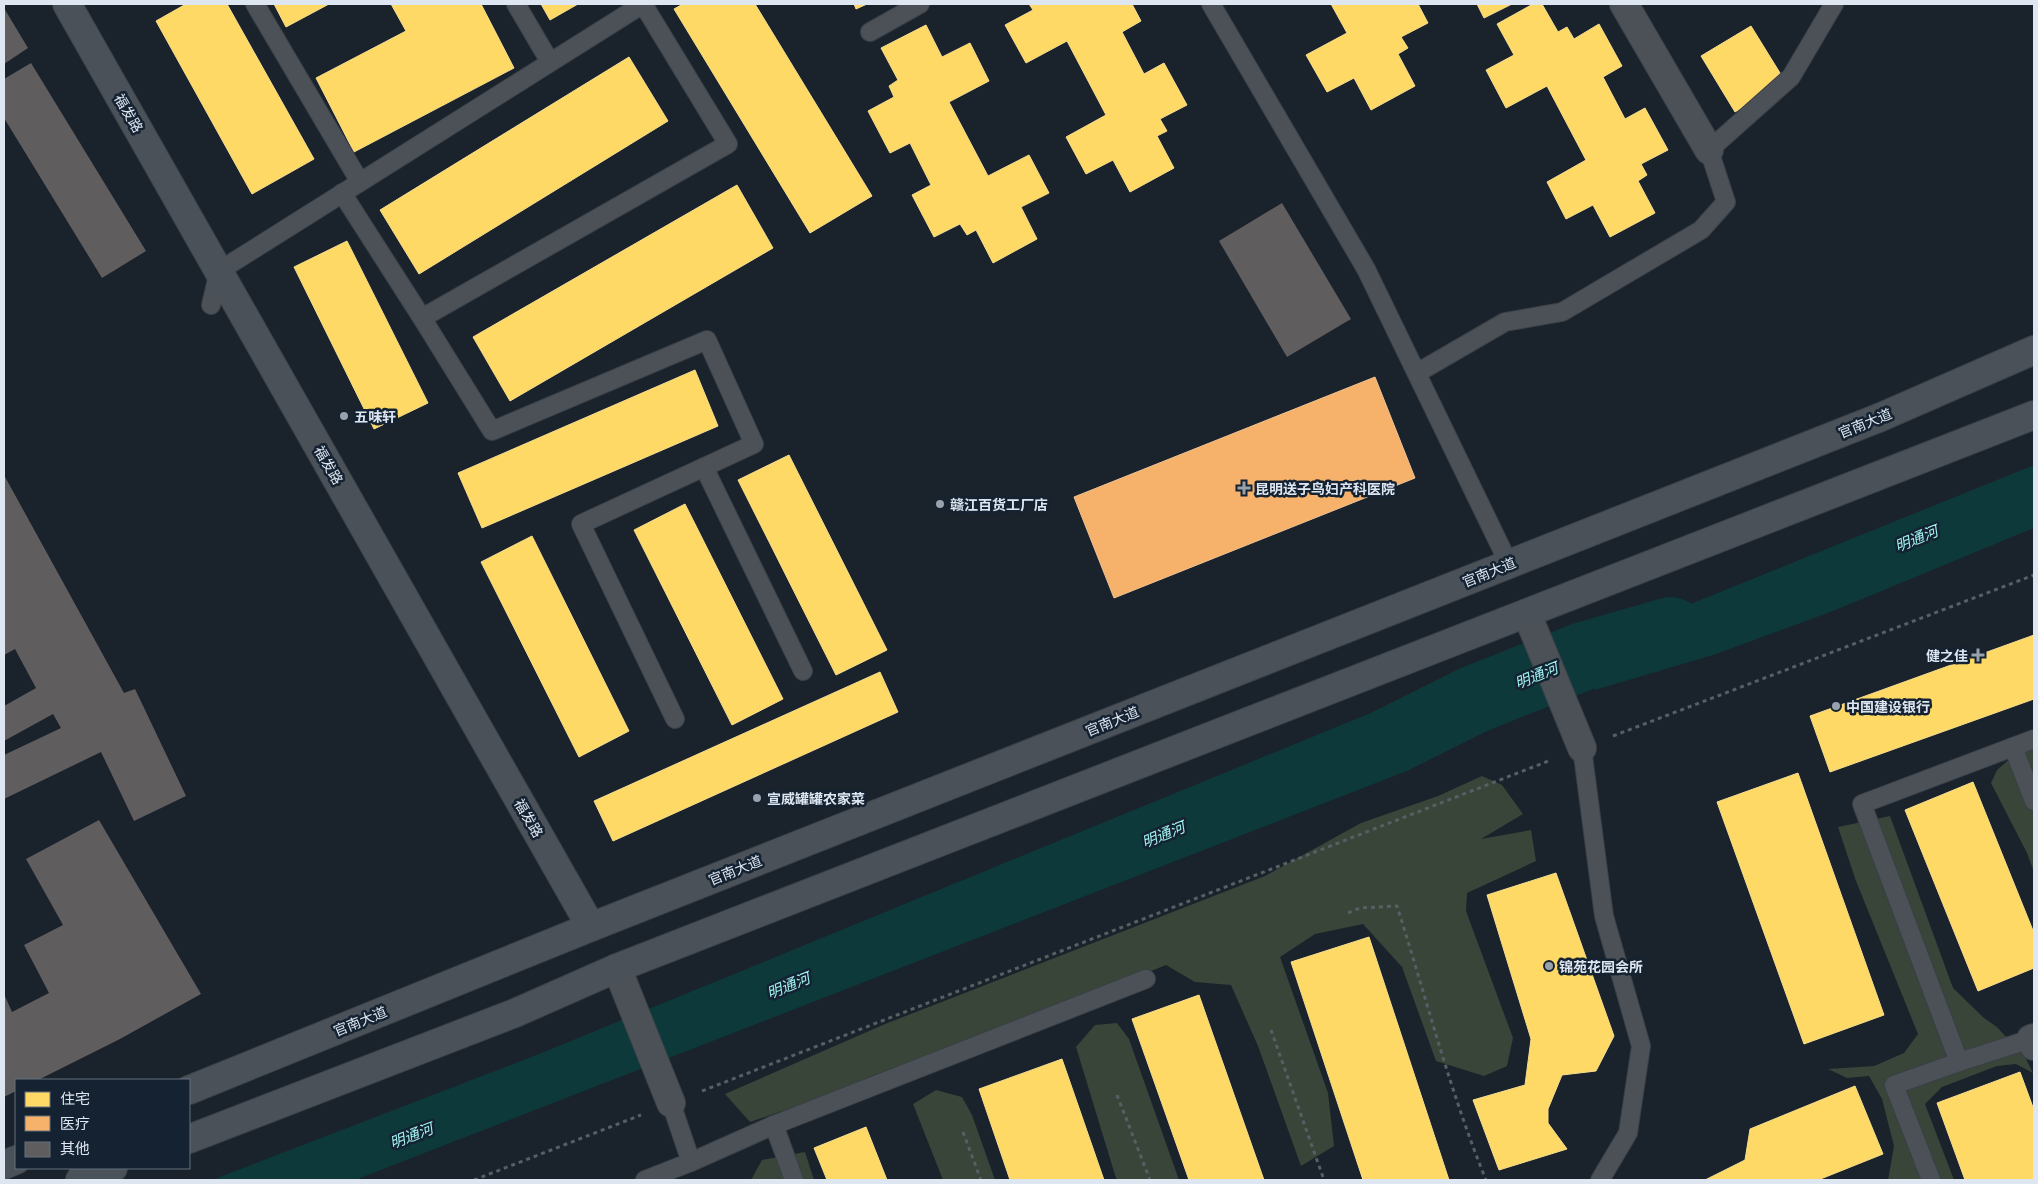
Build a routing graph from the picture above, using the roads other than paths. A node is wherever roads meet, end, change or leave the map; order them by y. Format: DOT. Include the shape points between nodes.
graph roads {
  1 [pos="67,4"];
  2 [pos="255,4"];
  3 [pos="516,4"];
  4 [pos="643,4"];
  5 [pos="920,4"];
  6 [pos="1211,4"];
  7 [pos="1624,4"];
  8 [pos="1834,4"];
  9 [pos="870,32"];
  10 [pos="550,62"];
  11 [pos="1709,150"];
  12 [pos="360,182"];
  13 [pos="342,193"];
  14 [pos="219,271"];
  15 [pos="211,305"];
  16 [pos="422,318"];
  17 [pos="2034,350"];
  18 [pos="1417,373"];
  19 [pos="2034,415"];
  20 [pos="704,467"];
  21 [pos="1509,564"];
  22 [pos="1527,614"];
  23 [pos="803,671"];
  24 [pos="676,719"];
  25 [pos="2034,739"];
  26 [pos="2013,747"];
  27 [pos="1582,748"];
  28 [pos="2034,801"];
  29 [pos="591,927"];
  30 [pos="617,968"];
  31 [pos="1146,979"];
  32 [pos="2033,1041"];
  33 [pos="1959,1062"];
  34 [pos="190,1090"];
  35 [pos="671,1103"];
  36 [pos="774,1126"];
  37 [pos="190,1138"];
  38 [pos="691,1162"];
  39 [pos="110,1169"];
  40 [pos="668,1176"];
  41 [pos="80,1180"];
  42 [pos="645,1180"];
  43 [pos="794,1180"];
  44 [pos="1600,1180"];
  45 [pos="1930,1180"];
  1 -- 14 [label="main road, 福发路"];
  2 -- 12 [label="lane"];
  3 -- 10 [label="lane"];
  4 -- 10 [label="lane"];
  4 -- 16 [label="lane" via="728,144"];
  5 -- 9 [label="lane"];
  6 -- 18 [label="lane" via="1366,269"];
  7 -- 11 [label="street"];
  8 -- 11 [label="lane" via="1791,77"];
  10 -- 12 [label="lane"];
  11 -- 18 [label="lane" via="1726,202 1700,230 1562,312 1505,322"];
  12 -- 13 [label="lane"];
  13 -- 14 [label="lane"];
  13 -- 16 [label="lane"];
  14 -- 15 [label="lane"];
  14 -- 29 [label="main road, 福发路"];
  16 -- 20 [label="lane" via="492,431 707,340 754,444"];
  17 -- 21 [label="main road, 官南大道" via="1881,416"];
  18 -- 21 [label="lane"];
  19 -- 22 [label="main road"];
  20 -- 23 [label="lane"];
  20 -- 24 [label="lane" via="580,524"];
  21 -- 29 [label="main road, 官南大道"];
  22 -- 27 [label="street"];
  22 -- 30 [label="main road"];
  25 -- 26 [label="lane"];
  26 -- 28 [label="lane"];
  26 -- 33 [label="lane" via="1862,804"];
  27 -- 44 [label="lane" via="1604,916 1641,1046 1628,1133"];
  29 -- 34 [label="main road, 官南大道"];
  30 -- 35 [label="street"];
  30 -- 37 [label="main road" via="515,1013"];
  31 -- 36 [label="lane"];
  32 -- 33 [label="lane"];
  33 -- 45 [label="lane" via="1894,1085"];
  35 -- 38 [label="lane"];
  36 -- 38 [label="lane"];
  36 -- 43 [label="lane"];
  38 -- 40 [label="lane"];
  39 -- 41 [label="main road"];
  40 -- 42 [label="lane"];
}
